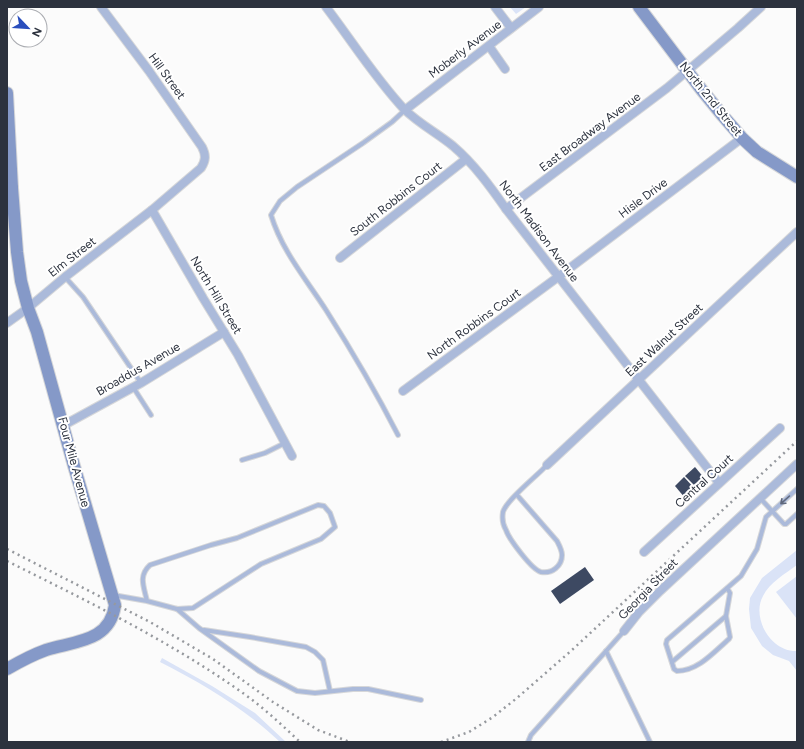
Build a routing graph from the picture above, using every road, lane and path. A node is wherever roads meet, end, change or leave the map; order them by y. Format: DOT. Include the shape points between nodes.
graph roads {
  1 [pos="101,7"];
  2 [pos="326,7"];
  3 [pos="495,7"];
  4 [pos="539,7"];
  5 [pos="639,7"];
  6 [pos="761,7"];
  7 [pos="511,28"];
  8 [pos="489,46"];
  9 [pos="505,69"];
  10 [pos="687,71"];
  11 [pos="7,93"];
  12 [pos="405,110"];
  13 [pos="742,138"];
  14 [pos="466,159"];
  15 [pos="797,177"];
  16 [pos="10,191"];
  17 [pos="506,209"];
  18 [pos="152,210"];
  19 [pos="797,232"];
  20 [pos="340,258"];
  21 [pos="65,277"];
  22 [pos="558,277"];
  23 [pos="28,308"];
  24 [pos="7,323"];
  25 [pos="224,332"];
  26 [pos="639,380"];
  27 [pos="137,385"];
  28 [pos="403,391"];
  29 [pos="152,415"];
  30 [pos="64,425"];
  31 [pos="780,428"];
  32 [pos="398,435"];
  33 [pos="286,443"];
  34 [pos="292,456"];
  35 [pos="242,460"];
  36 [pos="797,464"];
  37 [pos="547,465"];
  38 [pos="720,483"];
  39 [pos="797,489"];
  40 [pos="517,495"];
  41 [pos="760,498"];
  42 [pos="772,511"];
  43 [pos="797,514"];
  44 [pos="644,552"];
  45 [pos="727,588"];
  46 [pos="113,595"];
  47 [pos="147,601"];
  48 [pos="177,610"];
  49 [pos="726,616"];
  50 [pos="202,630"];
  51 [pos="624,631"];
  52 [pos="606,651"];
  53 [pos="672,662"];
  54 [pos="7,669"];
  55 [pos="330,691"];
  56 [pos="421,700"];
  57 [pos="528,742"];
  58 [pos="650,742"];
  1 -- 18 [label="street, Hill Street" via="205,152 206,158 200,168"];
  2 -- 12 [label="street, North Madison Avenue"];
  3 -- 7 [label="street"];
  4 -- 7 [label="street, Moberly Avenue"];
  5 -- 10 [label="street, North 2nd Street"];
  6 -- 10 [label="street, East Broadway Avenue"];
  7 -- 8 [label="street, Moberly Avenue"];
  8 -- 9 [label="street"];
  8 -- 12 [label="street, Moberly Avenue"];
  10 -- 13 [label="street, North 2nd Street"];
  10 -- 17 [label="street, East Broadway Avenue"];
  11 -- 16 [label="street, Four Mile Avenue"];
  12 -- 14 [label="street, North Madison Avenue"];
  12 -- 32 [label="lane" via="363,143 297,187 280,201 271,215 289,255 326,310 382,403"];
  13 -- 15 [label="street, North 2nd Street" via="757,152"];
  13 -- 22 [label="street, Hisle Drive"];
  14 -- 17 [label="street, North Madison Avenue"];
  14 -- 20 [label="street, South Robbins Court"];
  16 -- 23 [label="street, Four Mile Avenue" via="21,281"];
  17 -- 22 [label="street, North Madison Avenue"];
  18 -- 21 [label="street, Elm Street"];
  18 -- 25 [label="street, North Hill Street"];
  19 -- 26 [label="street, East Walnut Street"];
  21 -- 23 [label="street, Elm Street"];
  21 -- 27 [label="lane" via="83,297"];
  22 -- 26 [label="street, North Madison Avenue"];
  22 -- 28 [label="street, North Robbins Court"];
  23 -- 24 [label="street, Elm Street"];
  23 -- 30 [label="street, Four Mile Avenue"];
  25 -- 27 [label="street, Broaddus Avenue"];
  25 -- 33 [label="street, North Hill Street"];
  26 -- 37 [label="street, East Walnut Street"];
  26 -- 38 [label="street, North Madison Avenue"];
  27 -- 29 [label="lane"];
  27 -- 30 [label="street, Broaddus Avenue"];
  30 -- 46 [label="street, Four Mile Avenue"];
  31 -- 38 [label="street, Central Court"];
  33 -- 34 [label="street, North Hill Street"];
  33 -- 35 [label="lane"];
  36 -- 41 [label="street, Georgia Street"];
  37 -- 40 [label="lane"];
  38 -- 44 [label="street, Central Court"];
  39 -- 42 [label="lane, one-way"];
  40 -- 40 [label="lane" via="503,512 506,531 529,564 541,572 552,571 561,561 561,548"];
  41 -- 42 [label="lane"];
  41 -- 51 [label="street, Georgia Street" via="660,591"];
  42 -- 43 [label="lane" via="784,524"];
  42 -- 45 [label="lane" via="766,517 757,549 741,576"];
  45 -- 49 [label="lane" via="730,598"];
  45 -- 53 [label="lane" via="667,640"];
  46 -- 47 [label="lane"];
  46 -- 54 [label="street, Four Mile Avenue" via="113,614 109,623 99,633 36,654"];
  47 -- 48 [label="lane"];
  47 -- 48 [label="lane" via="143,577 144,571 150,565 237,538 318,505 324,506 330,513 335,527 321,539 261,564 193,608"];
  48 -- 50 [label="lane"];
  49 -- 53 [label="lane"];
  49 -- 53 [label="lane" via="730,637 723,644 694,667 683,671 674,669"];
  50 -- 55 [label="lane" via="259,671 297,692"];
  50 -- 55 [label="lane" via="306,647 323,660"];
  51 -- 52 [label="lane, Georgia Street"];
  52 -- 57 [label="lane, Georgia Street" via="531,735"];
  52 -- 58 [label="lane"];
  55 -- 56 [label="lane" via="368,689"];
}
